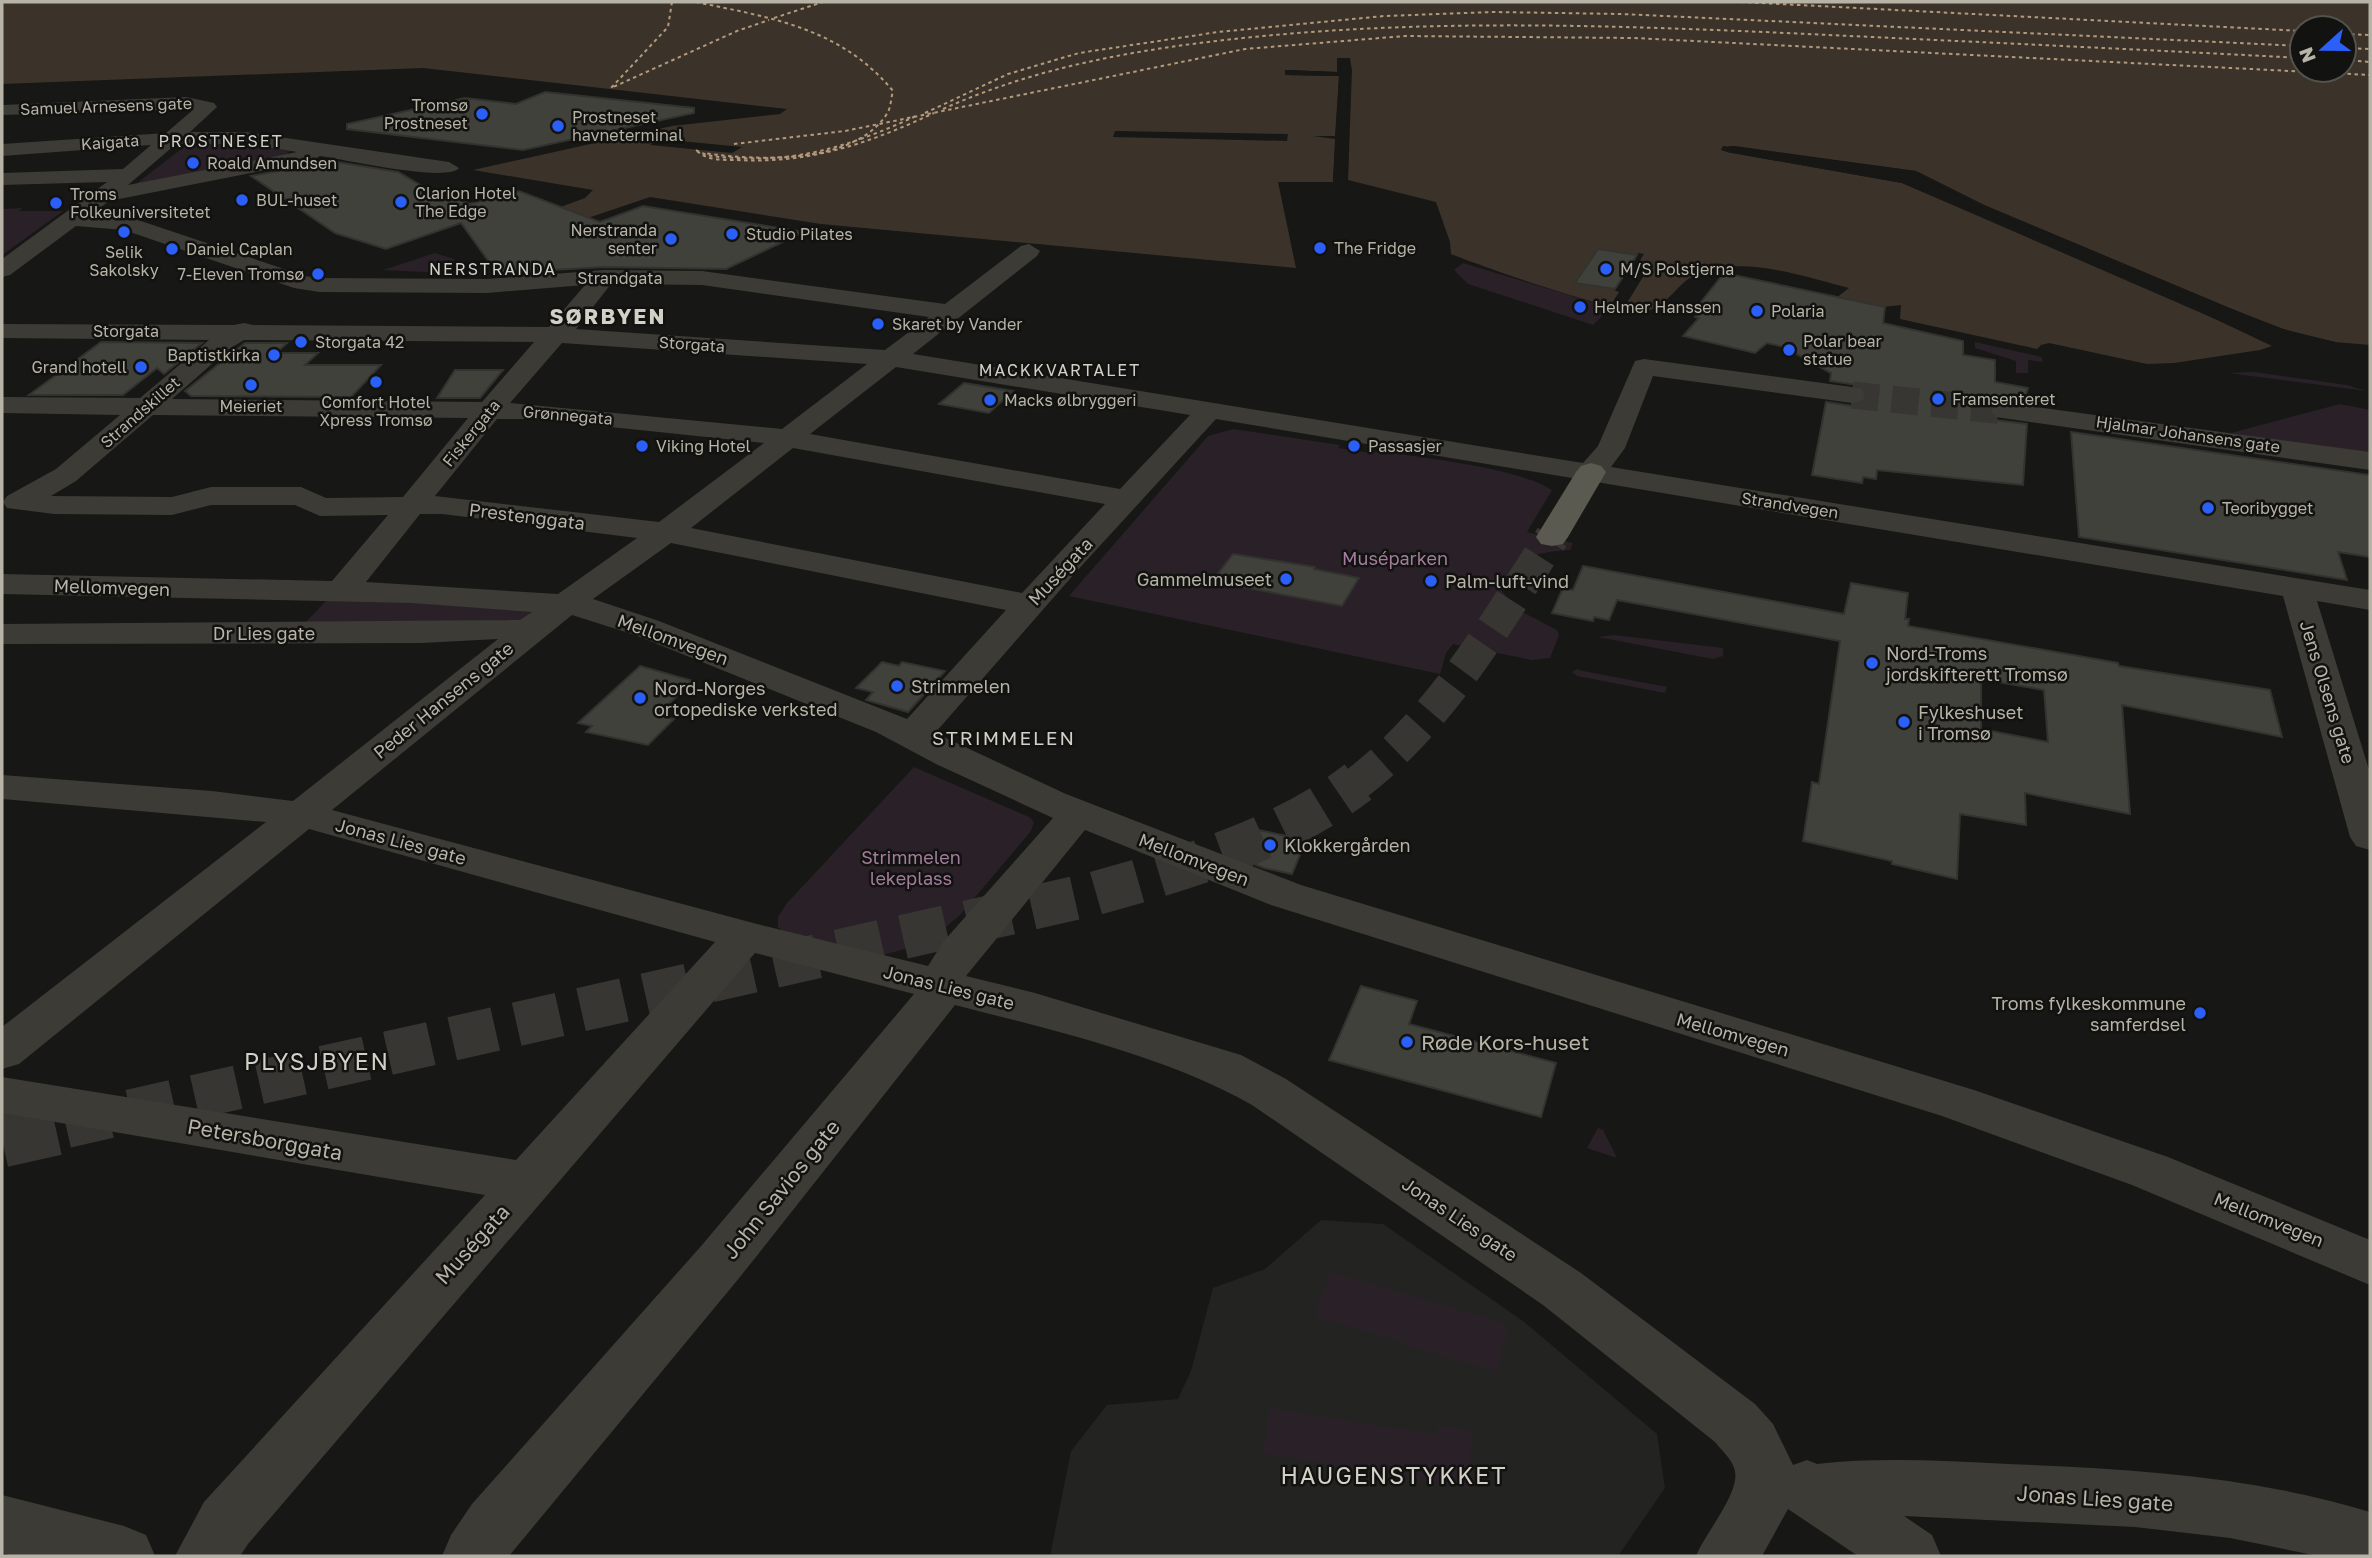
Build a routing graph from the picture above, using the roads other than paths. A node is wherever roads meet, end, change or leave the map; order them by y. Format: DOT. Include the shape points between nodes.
graph roads {
  1 [pos="10,110"];
  2 [pos="2,129"];
  3 [pos="174,138"];
  4 [pos="2,150"];
  5 [pos="331,151"];
  6 [pos="426,167"];
  7 [pos="128,175"];
  8 [pos="2,179"];
  9 [pos="103,196"];
  10 [pos="72,219"];
  11 [pos="1029,251"];
  12 [pos="2,270"];
  13 [pos="604,277"];
  14 [pos="334,286"];
  15 [pos="948,312"];
  16 [pos="2,331"];
  17 [pos="239,332"];
  18 [pos="556,335"];
  19 [pos="891,358"];
  20 [pos="1852,395"];
  21 [pos="2,405"];
  22 [pos="144,406"];
  23 [pos="490,410"];
  24 [pos="1210,410"];
  25 [pos="2005,411"];
  26 [pos="784,439"];
  27 [pos="2370,461"];
  28 [pos="1591,472"];
  29 [pos="1127,499"];
  30 [pos="12,504"];
  31 [pos="413,505"];
  32 [pos="663,532"];
  33 [pos="1552,537"];
  34 [pos="2,584"];
  35 [pos="2297,588"];
  36 [pos="341,592"];
  37 [pos="2370,600"];
  38 [pos="568,604"];
  39 [pos="1030,605"];
  40 [pos="527,631"];
  41 [pos="2,634"];
  42 [pos="2354,725"];
  43 [pos="913,735"];
  44 [pos="2,787"];
  45 [pos="301,814"];
  46 [pos="1078,814"];
  47 [pos="2370,837"];
  48 [pos="745,936"];
  49 [pos="940,983"];
  50 [pos="2,1052"];
  51 [pos="2,1095"];
  52 [pos="528,1182"];
  53 [pos="2370,1263"];
  54 [pos="1793,1483"];
  55 [pos="2,1524"];
  56 [pos="2369,1541"];
  57 [pos="124,1556"];
  58 [pos="206,1556"];
  59 [pos="472,1556"];
  60 [pos="1727,1556"];
  61 [pos="1910,1556"];
  1 -- 2 [label="street"];
  1 -- 3 [label="street, Samuel Arnesens gate" via="186,102 208,107"];
  3 -- 4 [label="street, Kaigata"];
  3 -- 5 [label="street, Kaigata" via="259,139"];
  3 -- 7 [label="street"];
  5 -- 6 [label="street, Kaigata"];
  5 -- 9 [label="street"];
  7 -- 8 [label="street"];
  7 -- 9 [label="street"];
  9 -- 10 [label="street"];
  10 -- 12 [label="street"];
  10 -- 14 [label="street, Strandgata" via="127,224 306,284"];
  11 -- 15 [label="street"];
  13 -- 14 [label="street, Strandgata" via="486,286"];
  13 -- 15 [label="street, Strandgata" via="728,279"];
  13 -- 18 [label="street, Fiskergata"];
  14 -- 17 [label="street, Strandskillet"];
  15 -- 19 [label="street, Peder Hansens gate"];
  16 -- 17 [label="street, Storgata"];
  17 -- 18 [label="street, Storgata"];
  17 -- 22 [label="street, Strandskillet"];
  18 -- 19 [label="street, Storgata"];
  18 -- 23 [label="street, Fiskergata"];
  19 -- 24 [label="street, Storgata"];
  19 -- 26 [label="street, Peder Hansens gate"];
  20 -- 28 [label="street" via="1644,367 1611,448"];
  21 -- 22 [label="street, Grønnegata"];
  22 -- 23 [label="street, Grønnegata"];
  22 -- 30 [label="street, Strandskillet" via="66,475"];
  23 -- 26 [label="street, Grønnegata" via="685,425"];
  23 -- 31 [label="street, Fiskergata"];
  24 -- 28 [label="street, Strandvegen"];
  24 -- 29 [label="street, Muségata"];
  25 -- 27 [label="street, Hjalmar Johansens gate"];
  26 -- 29 [label="street, Grønnegata"];
  26 -- 32 [label="street, Peder Hansens gate"];
  28 -- 33 [label="main road"];
  28 -- 35 [label="street, Strandvegen"];
  29 -- 39 [label="street, Muségata"];
  30 -- 31 [label="street, Prestenggata" via="172,506 211,496 301,496 320,507"];
  31 -- 32 [label="street, Prestenggata"];
  31 -- 36 [label="street, Fiskergata"];
  32 -- 38 [label="street, Peder Hansens gate"];
  32 -- 39 [label="street, Prestenggata"];
  34 -- 36 [label="street, Mellomvegen"];
  35 -- 37 [label="street, Strandvegen"];
  35 -- 42 [label="street, Jens Olsens gate"];
  36 -- 38 [label="street, Mellomvegen" via="447,594"];
  38 -- 40 [label="street, Peder Hansens gate"];
  38 -- 43 [label="street, Mellomvegen" via="646,628"];
  39 -- 43 [label="street, Muségata"];
  40 -- 41 [label="street, Dr Lies gate"];
  40 -- 45 [label="street, Peder Hansens gate"];
  42 -- 47 [label="street, Jens Olsens gate"];
  43 -- 46 [label="street, Mellomvegen"];
  44 -- 45 [label="street, Jonas Lies gate"];
  45 -- 48 [label="street, Jonas Lies gate"];
  45 -- 50 [label="street, Peder Hansens gate"];
  46 -- 49 [label="street, John Savios gate" via="958,953"];
  46 -- 53 [label="street, Mellomvegen" via="1340,914 2063,1138"];
  48 -- 49 [label="street, Jonas Lies gate"];
  48 -- 52 [label="street, Muségata"];
  49 -- 54 [label="street, Jonas Lies gate" via="1165,1047 1224,1068 1269,1092 1583,1305 1735,1423"];
  49 -- 59 [label="street, John Savios gate" via="933,1004"];
  51 -- 52 [label="street, Petersborggata"];
  52 -- 58 [label="street, Muségata" via="226,1523"];
  54 -- 56 [label="street, Jonas Lies gate" via="2154,1500 2278,1516"];
  54 -- 60 [label="street" via="1762,1497"];
  54 -- 61 [label="street, Jonas Lies gate"];
  55 -- 57 [label="street"];
}
